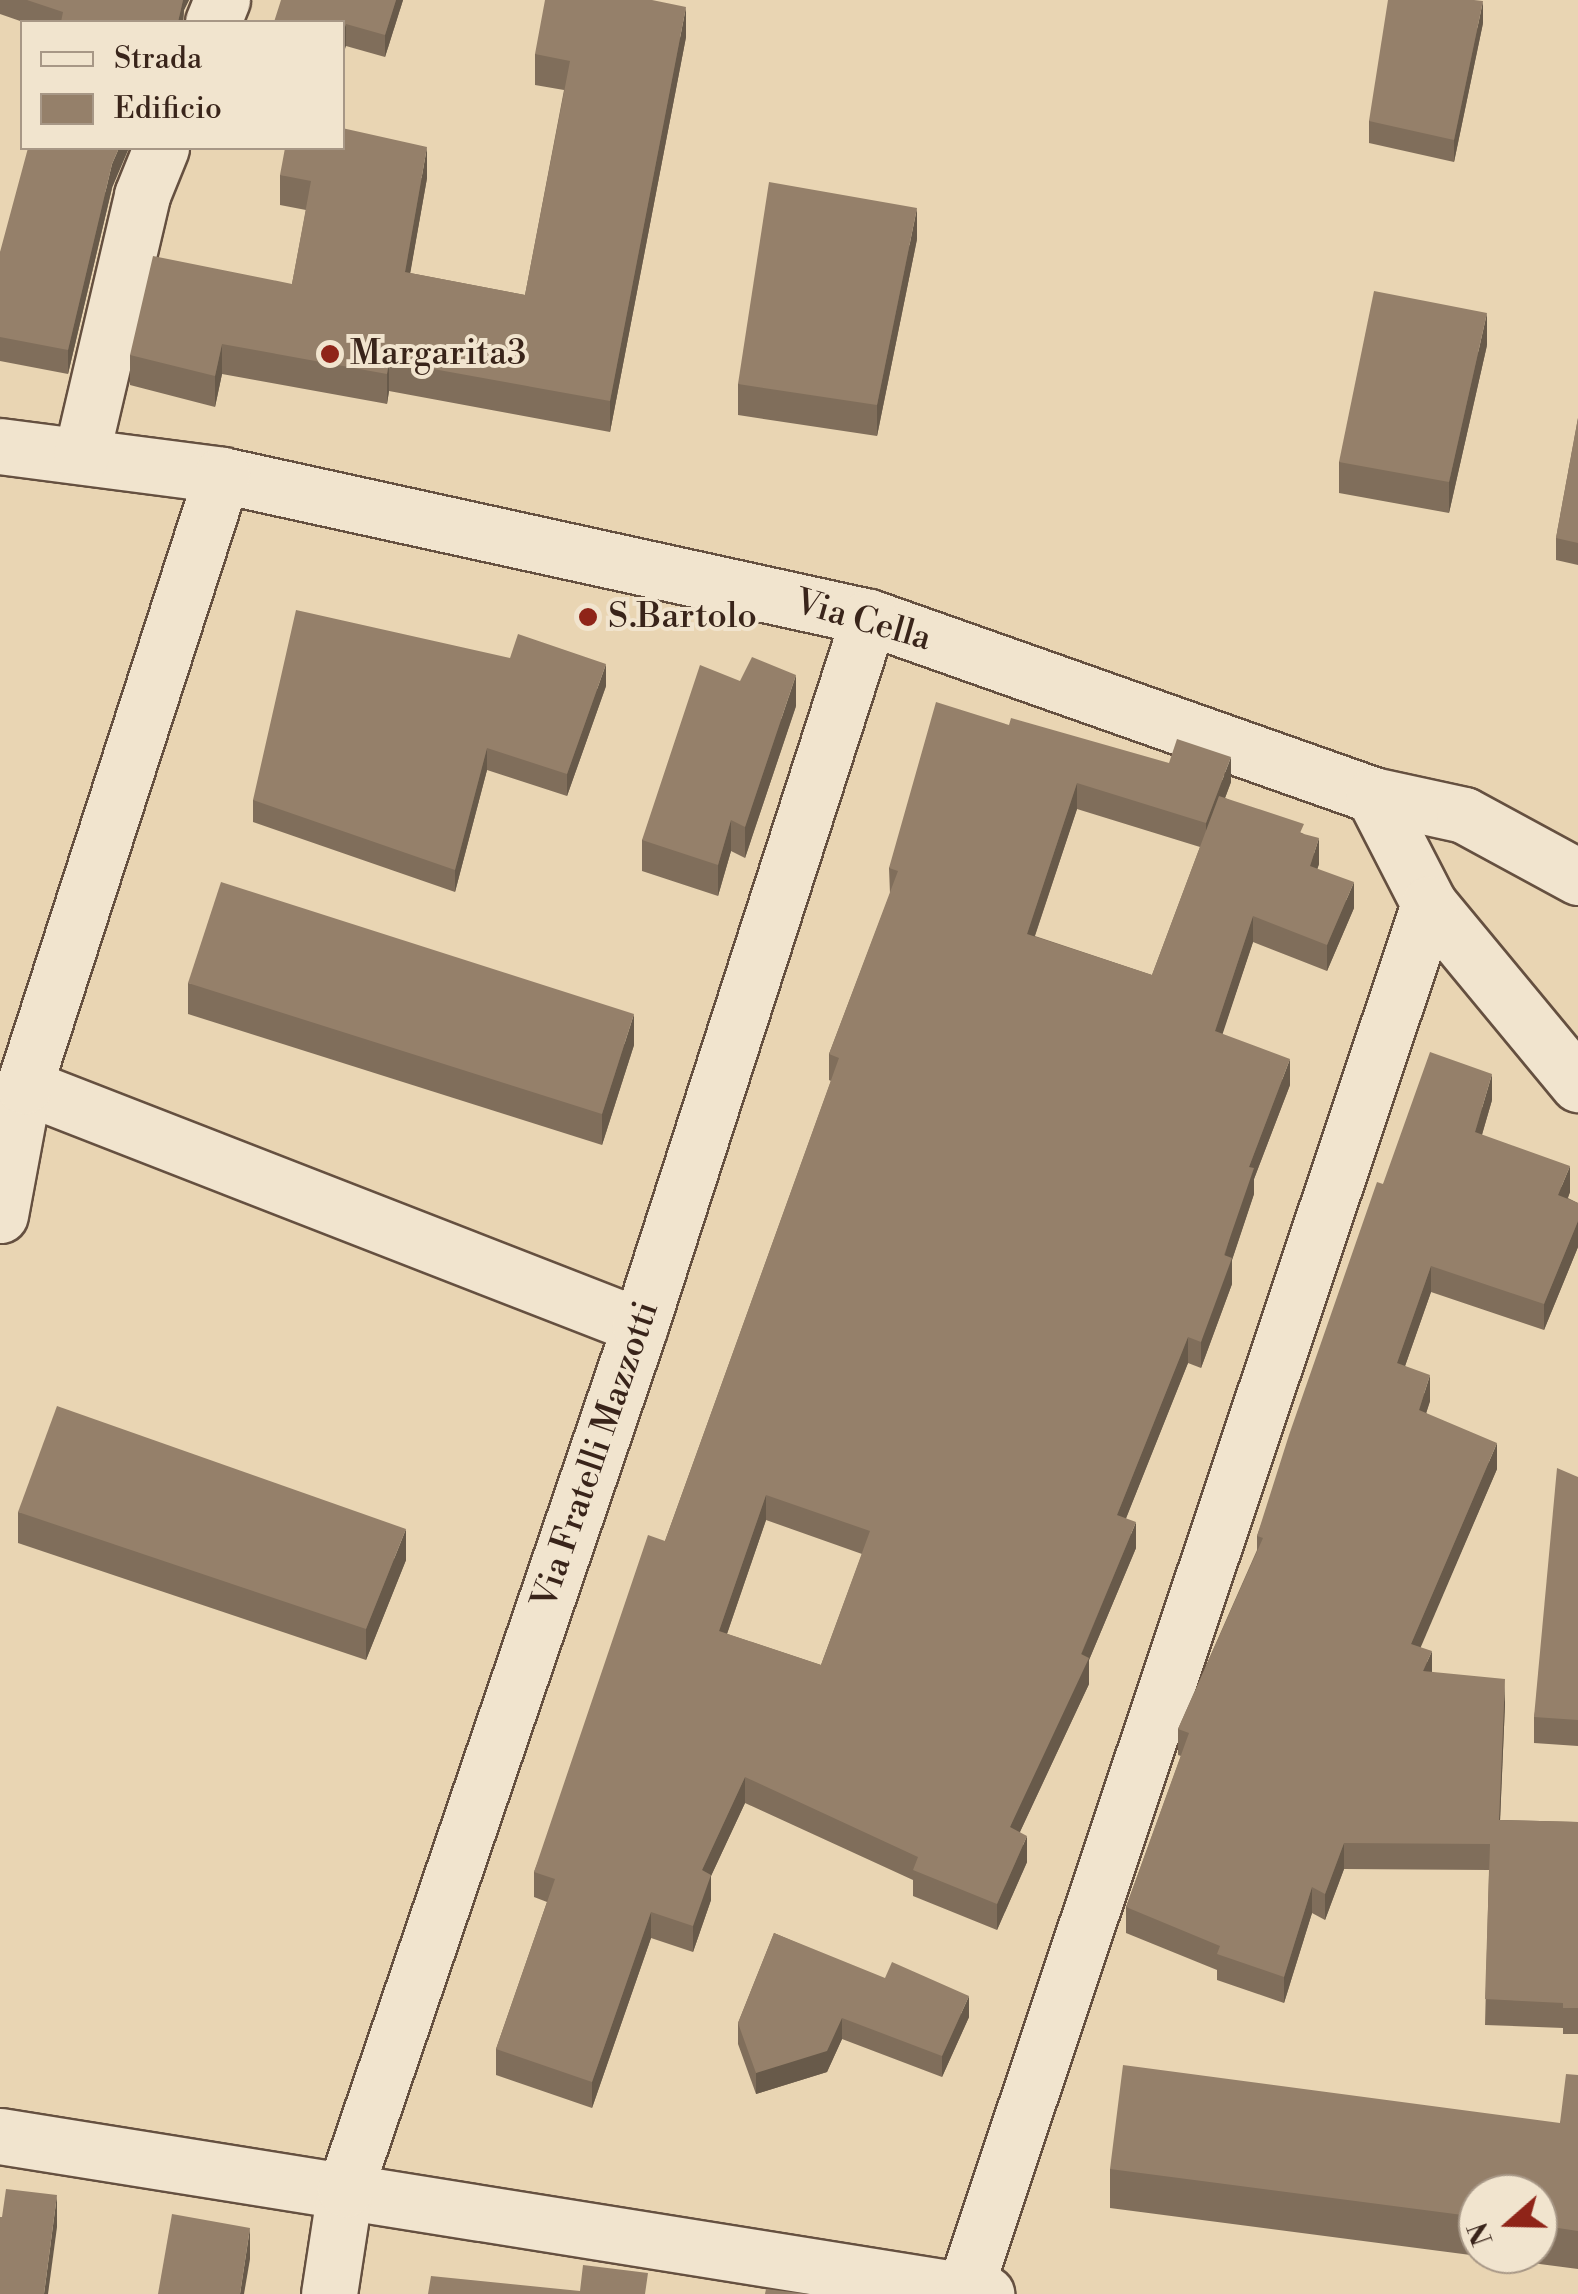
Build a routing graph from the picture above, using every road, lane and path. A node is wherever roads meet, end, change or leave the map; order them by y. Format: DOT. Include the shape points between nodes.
graph roads {
  1 [pos="160,150"];
  2 [pos="0,446"];
  3 [pos="80,456"];
  4 [pos="222,475"];
  5 [pos="869,617"];
  6 [pos="1373,795"];
  7 [pos="1578,877"];
  8 [pos="1429,904"];
  9 [pos="1578,1084"];
  10 [pos="24,1086"];
  11 [pos="0,1215"];
  12 [pos="640,1326"];
  13 [pos="0,2136"];
  14 [pos="345,2188"];
  15 [pos="971,2293"];
  16 [pos="330,2294"];
  1 -- 3 [label="street" via="142,194"];
  2 -- 3 [label="street, Via Cella"];
  3 -- 4 [label="street, Via Cella"];
  4 -- 5 [label="street, Via Cella"];
  4 -- 10 [label="street"];
  5 -- 6 [label="street, Via Cella"];
  5 -- 12 [label="street, Via Fratelli Mazzotti"];
  6 -- 7 [label="street, Via Cella" via="1464,815"];
  6 -- 8 [label="street"];
  8 -- 9 [label="street"];
  8 -- 15 [label="street"];
  10 -- 11 [label="street"];
  10 -- 12 [label="street"];
  12 -- 14 [label="street, Via Fratelli Mazzotti"];
  13 -- 14 [label="street"];
  14 -- 15 [label="street"];
  14 -- 16 [label="street, Via Fratelli Mazzotti"];
}
